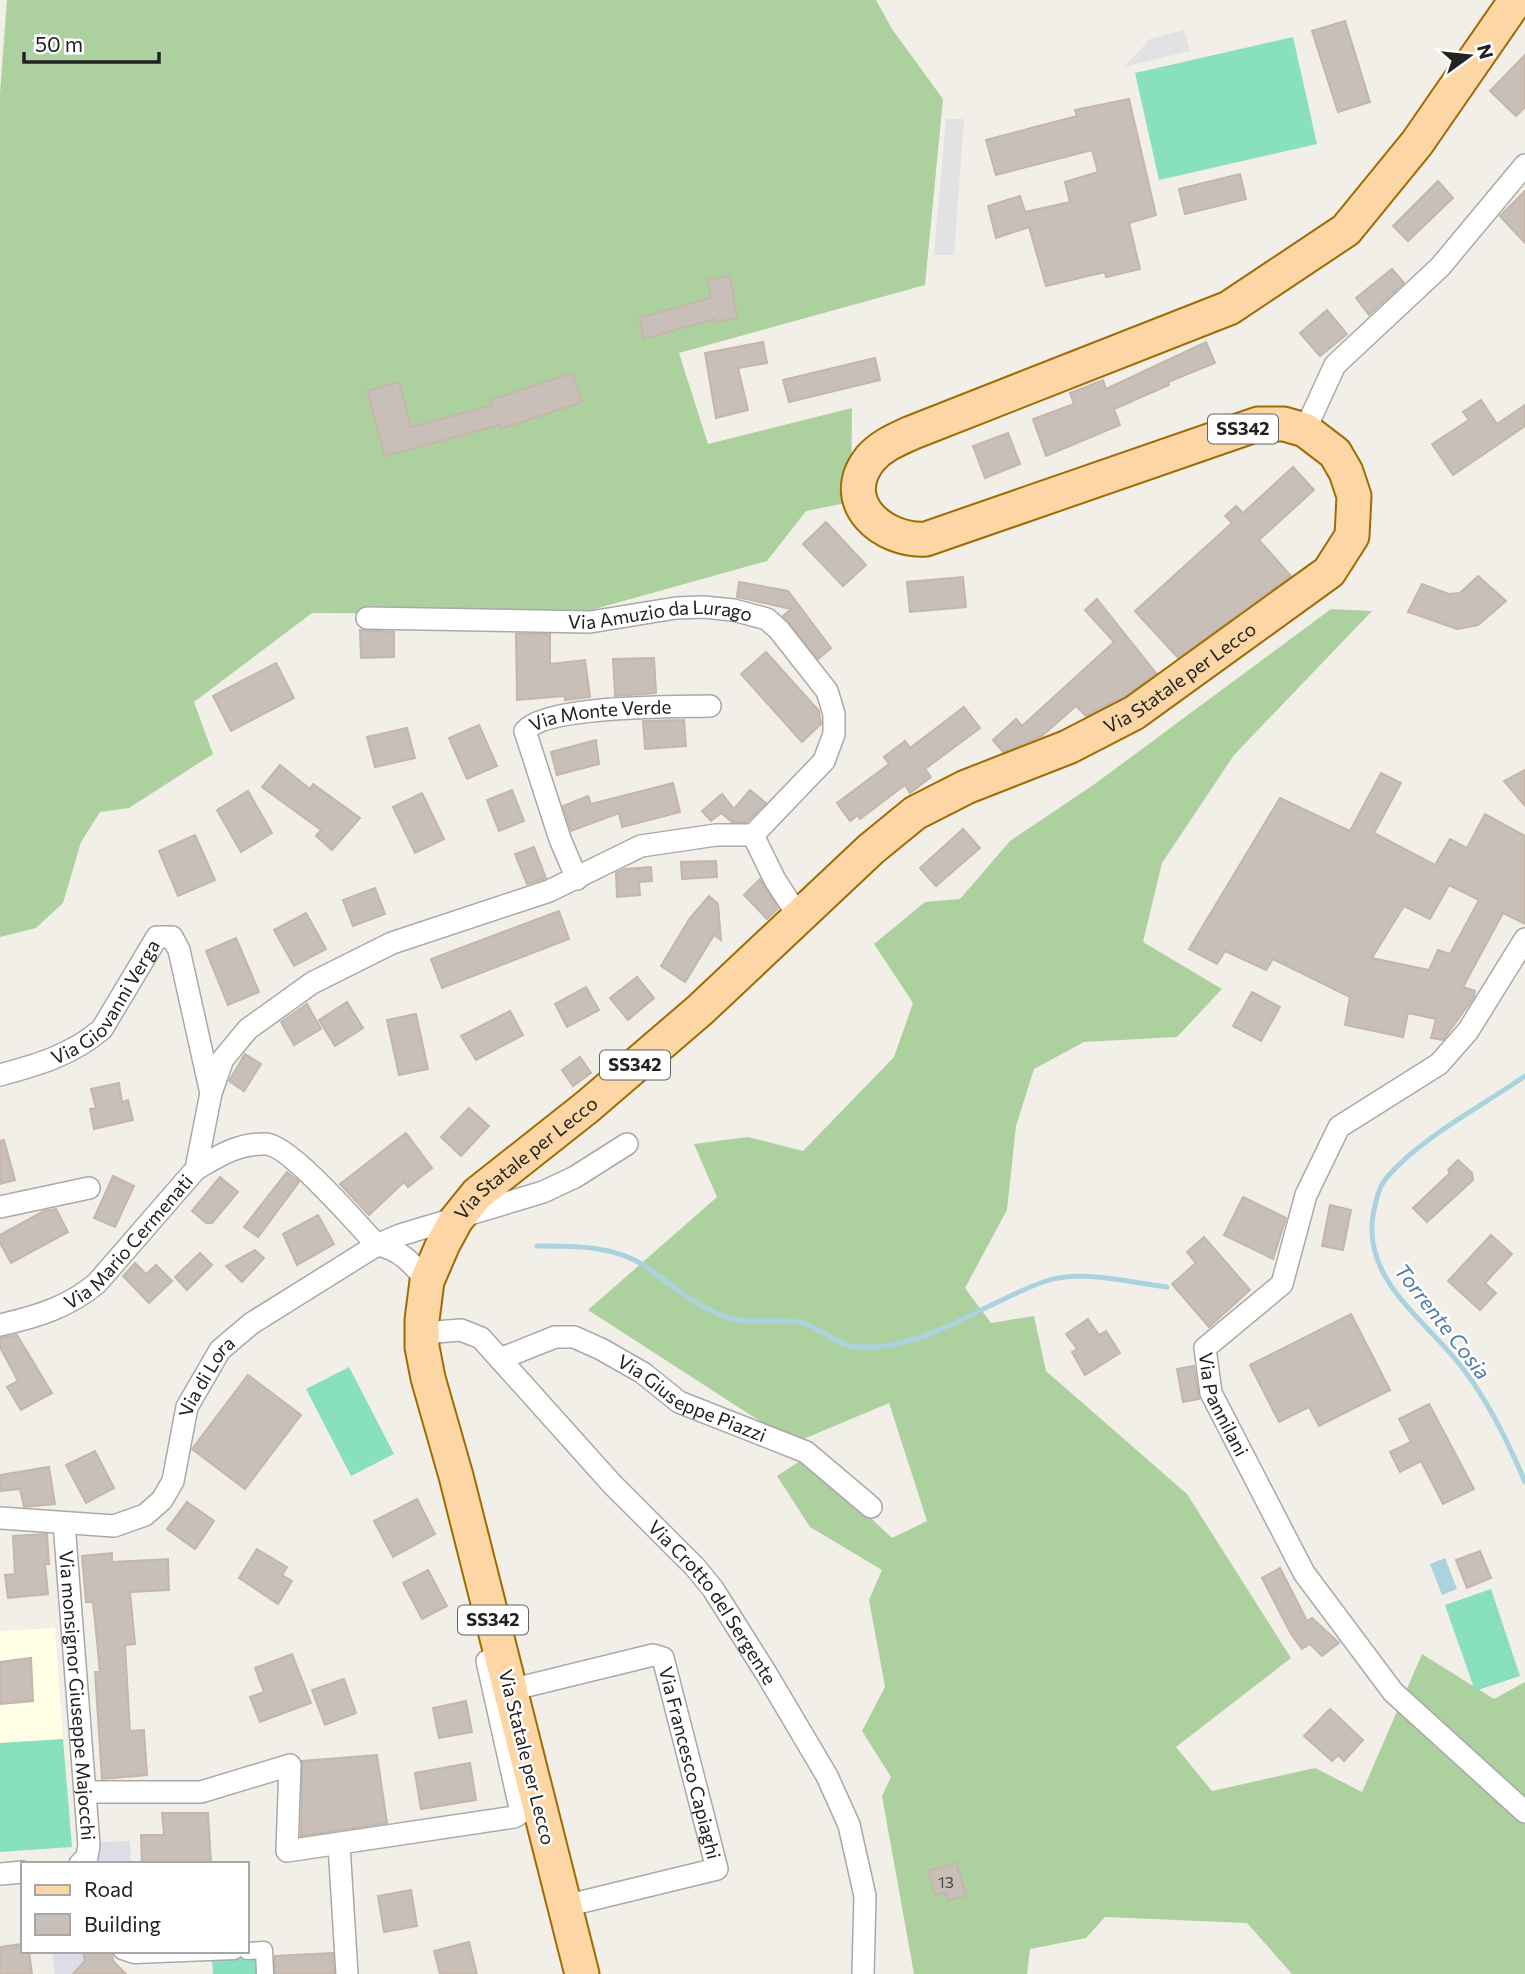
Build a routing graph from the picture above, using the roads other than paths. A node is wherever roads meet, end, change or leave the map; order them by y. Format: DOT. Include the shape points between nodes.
graph roads {
  1 [pos="1516,0"];
  2 [pos="1525,165"];
  3 [pos="1305,430"];
  4 [pos="368,618"];
  5 [pos="710,706"];
  6 [pos="753,835"];
  7 [pos="577,879"];
  8 [pos="799,917"];
  9 [pos="1525,939"];
  10 [pos="0,1074"];
  11 [pos="211,1093"];
  12 [pos="627,1144"];
  13 [pos="196,1169"];
  14 [pos="89,1188"];
  15 [pos="0,1207"];
  16 [pos="456,1220"];
  17 [pos="377,1245"];
  18 [pos="427,1281"];
  19 [pos="0,1325"];
  20 [pos="422,1333"];
  21 [pos="500,1359"];
  22 [pos="871,1507"];
  23 [pos="465,1511"];
  24 [pos="0,1518"];
  25 [pos="64,1523"];
  26 [pos="510,1690"];
  27 [pos="85,1792"];
  28 [pos="1525,1812"];
  29 [pos="339,1845"];
  30 [pos="82,1862"];
  31 [pos="21,1872"];
  32 [pos="0,1874"];
  33 [pos="565,1906"];
  34 [pos="248,1951"];
  35 [pos="128,1953"];
  36 [pos="184,1953"];
  37 [pos="265,1974"];
  38 [pos="347,1974"];
  39 [pos="582,1974"];
  40 [pos="863,1974"];
  1 -- 3 [label="main road, Via Statale per Lecco / SS342" via="1417,143 1346,230 1229,308 894,441 879,450 863,470 862,502 868,518 878,527 909,540 926,539 1258,424"];
  2 -- 3 [label="street" via="1440,267 1335,365"];
  3 -- 8 [label="main road, Via Statale per Lecco / SS342" via="1335,453 1354,496 1352,536 1329,572 1134,713 1068,747 966,787 915,813"];
  4 -- 6 [label="street, Via Amuzio da Lurago" via="590,622 703,607 767,619 827,691 834,734 824,761"];
  5 -- 7 [label="street, Via Monte Verde" via="599,710 541,721 524,731"];
  6 -- 7 [label="street" via="716,835 641,846"];
  6 -- 8 [label="street"];
  7 -- 11 [label="street, Via Mario Cermenati" via="471,920 393,943 313,983 248,1029 223,1059"];
  8 -- 16 [label="main road, Via Statale per Lecco / SS342" via="679,1028 477,1194"];
  9 -- 28 [label="street, Via Pannilani" via="1468,1031 1439,1064 1339,1126 1306,1195 1282,1284 1205,1348 1211,1393 1304,1573 1393,1692"];
  10 -- 11 [label="street, Via Giovanni Verga" via="50,1061 102,1029 157,937 163,935 172,937 179,950"];
  11 -- 13 [label="street, Via Mario Cermenati"];
  12 -- 16 [label="street, Via di Lora" via="543,1192"];
  13 -- 17 [label="street" via="235,1147 269,1144 302,1167"];
  13 -- 19 [label="street, Via Mario Cermenati" via="139,1238 78,1299"];
  14 -- 15 [label="street"];
  16 -- 17 [label="street, Via di Lora"];
  16 -- 18 [label="main road, Via Statale per Lecco / SS342"];
  17 -- 18 [label="street" via="391,1248 411,1262"];
  17 -- 25 [label="street, Via di Lora" via="253,1323 220,1350 187,1407 173,1481 162,1500 145,1515 114,1526"];
  18 -- 20 [label="main road, Via Statale per Lecco / SS342"];
  20 -- 21 [label="street, Via Crotto del Sergente" via="461,1330 481,1338"];
  20 -- 23 [label="main road, Via Statale per Lecco / SS342" via="428,1378"];
  21 -- 22 [label="street, Via Giuseppe Piazzi" via="555,1337 573,1337 643,1373 679,1402 806,1452"];
  21 -- 40 [label="street, Via Crotto del Sergente" via="713,1589 827,1776 849,1825 865,1896"];
  23 -- 26 [label="main road, Via Statale per Lecco / SS342"];
  23 -- 29 [label="street" via="454,1519 519,1814"];
  24 -- 25 [label="street, Via di Lora"];
  25 -- 27 [label="street, Via monsignor Giuseppe Majocchi"];
  26 -- 33 [label="main road, Via Statale per Lecco / SS342"];
  26 -- 33 [label="street, Via Francesco Capiaghi" via="653,1655 663,1658 717,1870"];
  27 -- 29 [label="street" via="201,1792 290,1765 286,1851"];
  27 -- 30 [label="street, Via monsignor Giuseppe Majocchi" via="89,1845"];
  29 -- 38 [label="street"];
  31 -- 32 [label="street"];
  33 -- 39 [label="main road, Via Statale per Lecco / SS342"];
  34 -- 37 [label="street" via="264,1950"];
  35 -- 36 [label="street"];
}
